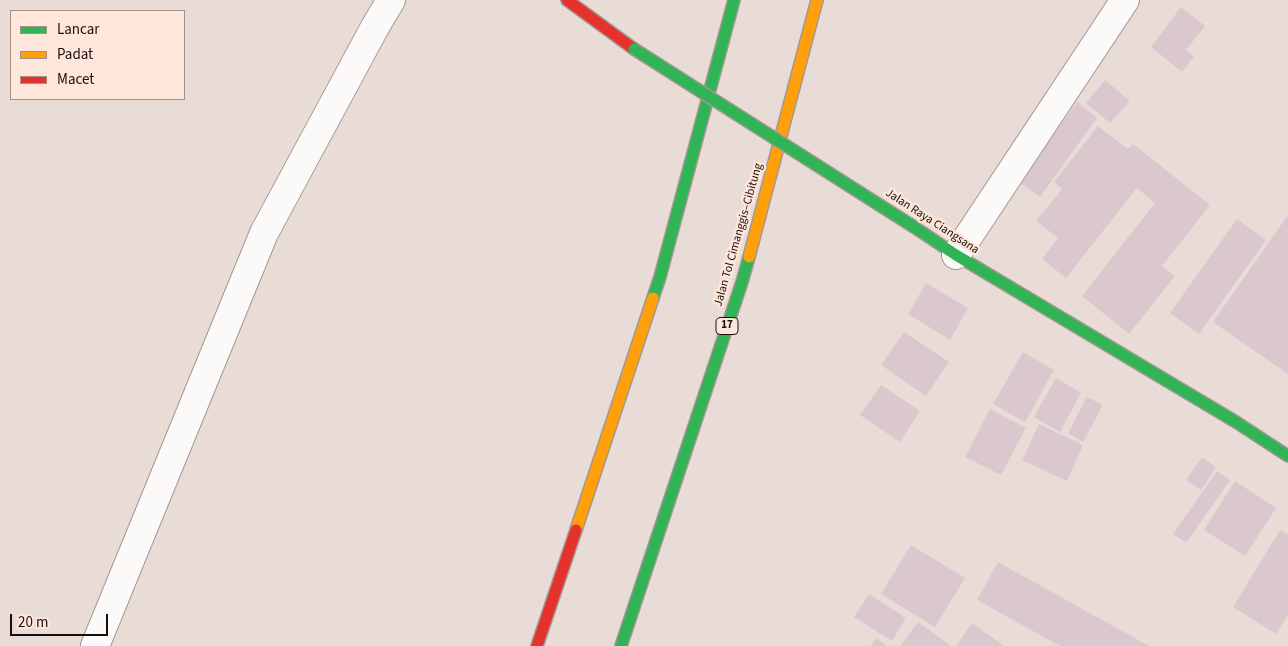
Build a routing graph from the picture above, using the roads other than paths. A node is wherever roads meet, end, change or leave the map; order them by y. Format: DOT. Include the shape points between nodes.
graph roads {
  1 [pos="391,0"];
  2 [pos="567,0"];
  3 [pos="734,0"];
  4 [pos="817,0"];
  5 [pos="1125,0"];
  6 [pos="956,255"];
  7 [pos="1288,456"];
  8 [pos="95,646"];
  9 [pos="537,646"];
  10 [pos="621,646"];
  1 -- 8 [label="street" via="264,233"];
  2 -- 6 [label="main road, Jalan Raya Ciangsana, bridge" via="634,49"];
  3 -- 9 [label="main road" via="660,277"];
  4 -- 10 [label="main road, Jalan Tol Cimanggis–Cibitung / 17" via="742,282"];
  5 -- 6 [label="street"];
  6 -- 7 [label="main road, Jalan Raya Ciangsana"];
}
